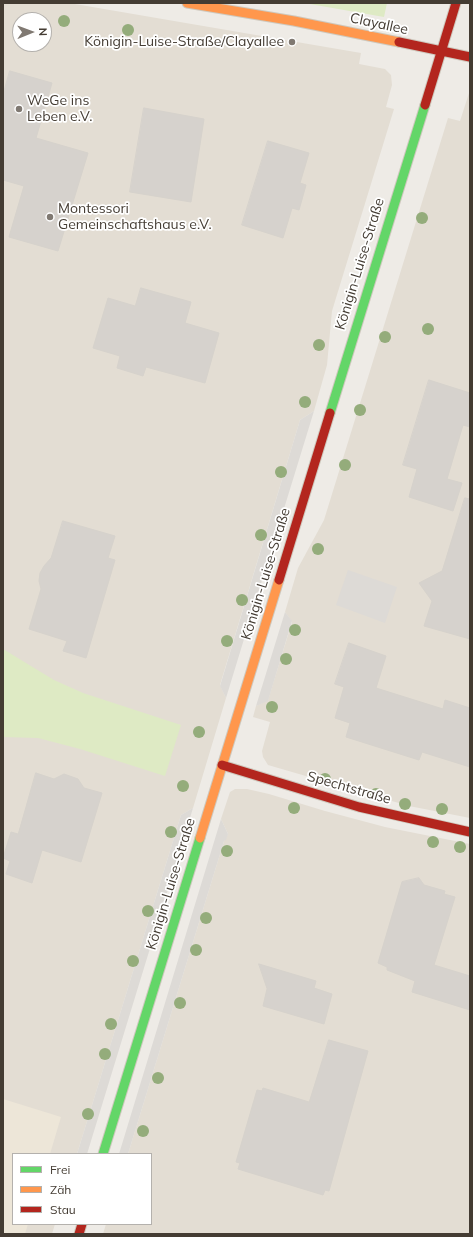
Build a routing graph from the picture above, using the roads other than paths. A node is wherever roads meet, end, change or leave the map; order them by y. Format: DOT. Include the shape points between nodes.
graph roads {
  1 [pos="187,3"];
  2 [pos="456,3"];
  3 [pos="441,51"];
  4 [pos="470,57"];
  5 [pos="222,765"];
  6 [pos="470,832"];
  7 [pos="103,1153"];
  1 -- 3 [label="main road, Clayallee" via="294,21"];
  2 -- 3 [label="main road, Königin-Luise-Straße"];
  3 -- 4 [label="main road, Clayallee"];
  3 -- 5 [label="main road, Königin-Luise-Straße"];
  5 -- 6 [label="main road, Spechtstraße" via="359,807"];
  5 -- 7 [label="main road, Königin-Luise-Straße"];
}
